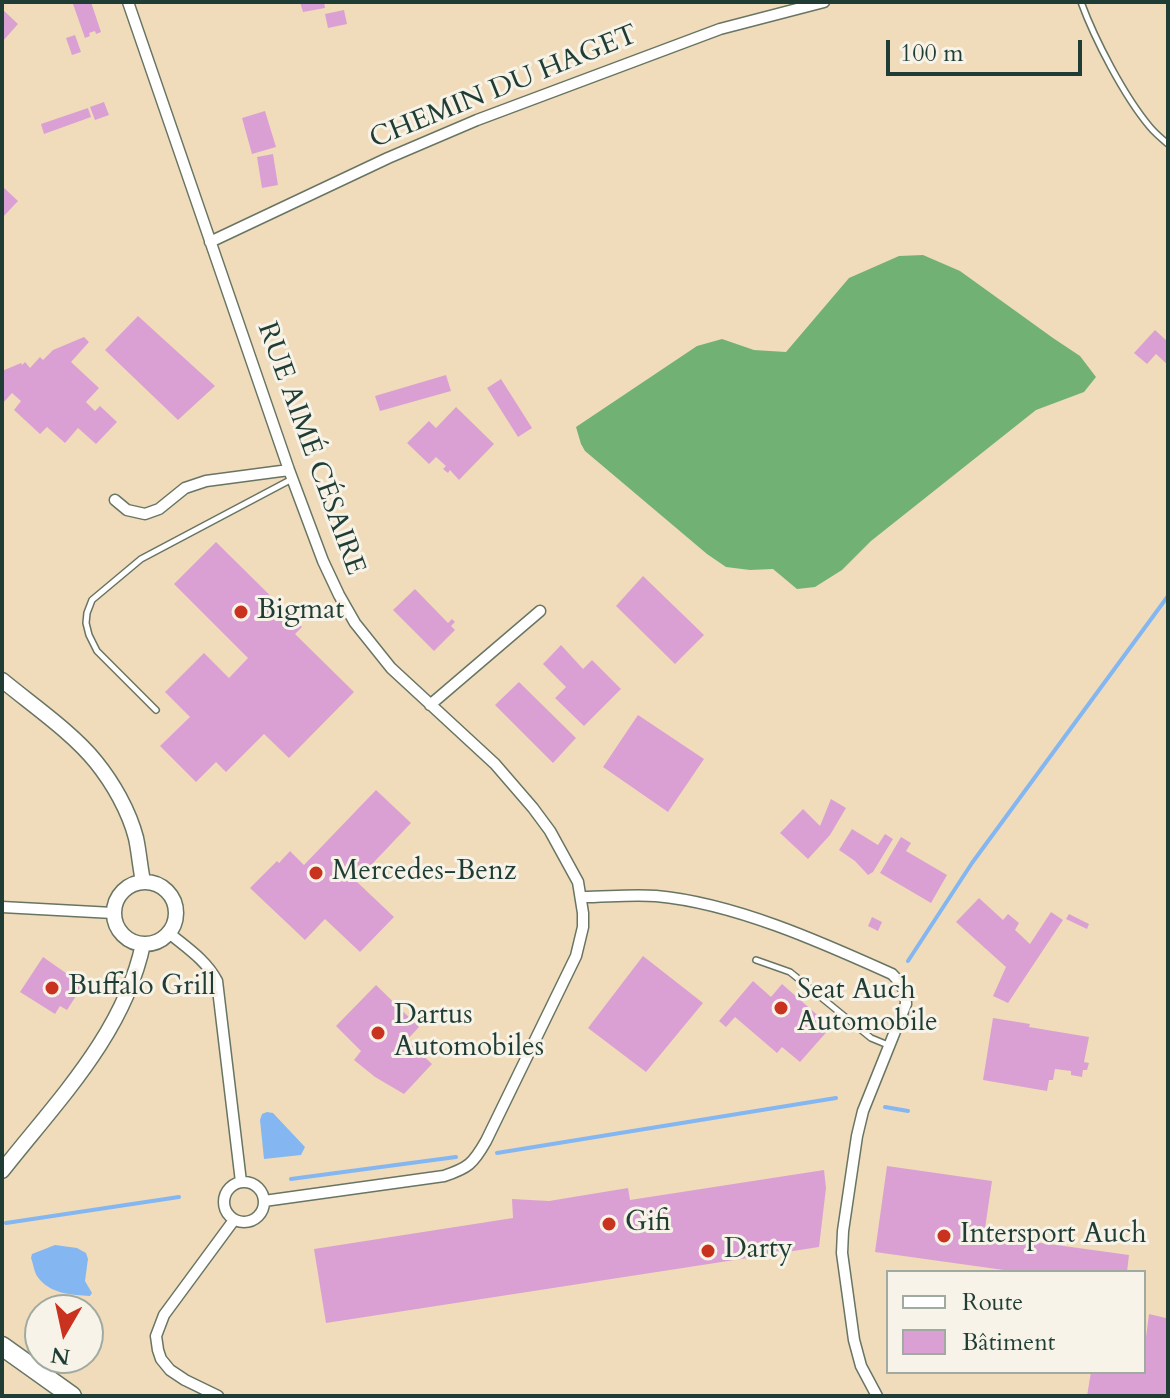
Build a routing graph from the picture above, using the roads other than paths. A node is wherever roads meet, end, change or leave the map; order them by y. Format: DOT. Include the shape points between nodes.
graph roads {
  1 [pos="128,2"];
  2 [pos="824,2"];
  3 [pos="1081,2"];
  4 [pos="1168,144"];
  5 [pos="210,242"];
  6 [pos="290,474"];
  7 [pos="115,500"];
  8 [pos="540,611"];
  9 [pos="2,680"];
  10 [pos="430,705"];
  11 [pos="156,710"];
  12 [pos="143,881"];
  13 [pos="582,897"];
  14 [pos="2,907"];
  15 [pos="113,913"];
  16 [pos="169,933"];
  17 [pos="143,944"];
  18 [pos="756,960"];
  19 [pos="889,1045"];
  20 [pos="2,1171"];
  21 [pos="241,1182"];
  22 [pos="264,1201"];
  23 [pos="234,1220"];
  24 [pos="2,1346"];
  25 [pos="72,1396"];
  26 [pos="218,1396"];
  27 [pos="877,1396"];
  1 -- 5 [label="street, RUE AIMÉ CÉSAIRE"];
  2 -- 5 [label="street, CHEMIN DU HAGET" via="720,29 477,120"];
  3 -- 4 [label="lane" via="1120,83 1150,128"];
  5 -- 6 [label="street, RUE AIMÉ CÉSAIRE"];
  6 -- 7 [label="street" via="206,481 145,514"];
  6 -- 10 [label="street, RUE AIMÉ CÉSAIRE" via="323,561 355,623"];
  6 -- 11 [label="lane" via="141,559 92,600 86,623 97,651"];
  8 -- 10 [label="street"];
  9 -- 12 [label="street" via="95,761 128,815"];
  10 -- 13 [label="street, RUE AIMÉ CÉSAIRE" via="495,764 533,808 572,868"];
  12 -- 15 [label="street" via="124,889"];
  12 -- 16 [label="street" via="164,887 173,898 177,912"];
  13 -- 19 [label="street" via="691,901 792,932 892,974 904,990 906,1004"];
  13 -- 22 [label="street, RUE AIMÉ CÉSAIRE" via="583,927 571,970 486,1141 468,1166 444,1176"];
  14 -- 15 [label="street"];
  15 -- 17 [label="street" via="122,934"];
  16 -- 17 [label="street" via="158,942"];
  16 -- 21 [label="street" via="201,959 217,981"];
  17 -- 20 [label="street" via="129,992 106,1036"];
  18 -- 19 [label="lane" via="790,972 871,1038"];
  19 -- 27 [label="street" via="857,1136 842,1253 858,1356"];
  21 -- 22 [label="street" via="256,1187"];
  21 -- 23 [label="street" via="224,1198"];
  22 -- 23 [label="street" via="254,1219"];
  23 -- 26 [label="street" via="164,1315 156,1336 161,1359 170,1370"];
  24 -- 25 [label="highway"];
}
